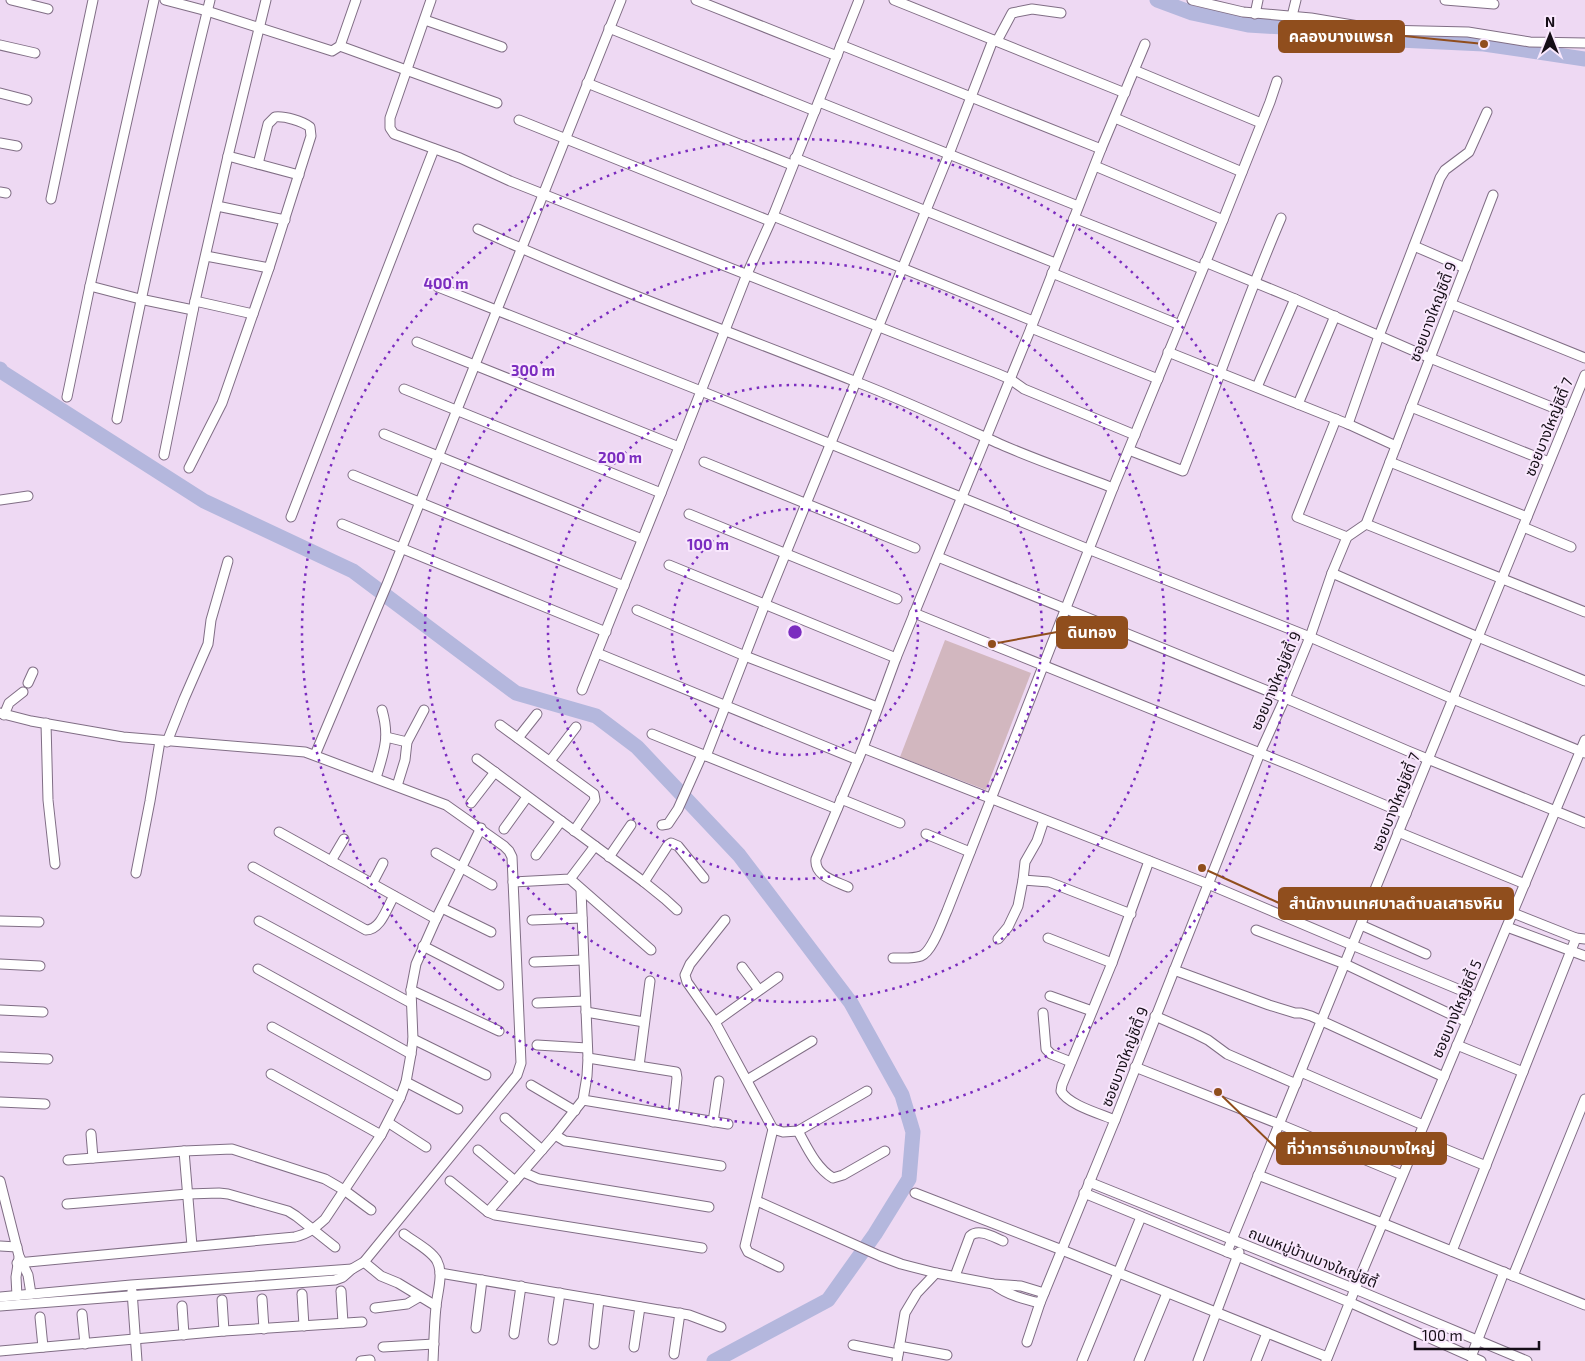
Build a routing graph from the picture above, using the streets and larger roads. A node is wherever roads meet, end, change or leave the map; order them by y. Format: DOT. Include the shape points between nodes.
graph roads {
  1 [pos="11,0"];
  2 [pos="92,0"];
  3 [pos="154,0"];
  4 [pos="165,0"];
  5 [pos="210,0"];
  6 [pos="266,0"];
  7 [pos="356,0"];
  8 [pos="431,0"];
  9 [pos="620,0"];
  10 [pos="696,0"];
  11 [pos="859,0"];
  12 [pos="894,0"];
  13 [pos="1192,0"];
  14 [pos="1258,0"];
  15 [pos="1296,0"];
  16 [pos="1445,0"];
  17 [pos="913,3"];
  18 [pos="1217,4"];
  19 [pos="1494,4"];
  20 [pos="48,9"];
  21 [pos="207,11"];
  22 [pos="1061,13"];
  23 [pos="1255,14"];
  24 [pos="1292,16"];
  25 [pos="425,20"];
  26 [pos="259,28"];
  27 [pos="609,28"];
  28 [pos="995,41"];
  29 [pos="1585,43"];
  30 [pos="1145,44"];
  31 [pos="0,45"];
  32 [pos="842,45"];
  33 [pos="340,46"];
  34 [pos="502,47"];
  35 [pos="36,53"];
  36 [pos="837,56"];
  37 [pos="405,70"];
  38 [pos="1134,70"];
  39 [pos="1277,81"];
  40 [pos="587,83"];
  41 [pos="0,93"];
  42 [pos="1125,93"];
  43 [pos="971,97"];
  44 [pos="28,100"];
  45 [pos="819,102"];
  46 [pos="497,103"];
  47 [pos="815,111"];
  48 [pos="1487,112"];
  49 [pos="1115,118"];
  50 [pos="519,120"];
  51 [pos="1261,123"];
  52 [pos="565,139"];
  53 [pos="0,143"];
  54 [pos="16,146"];
  55 [pos="434,149"];
  56 [pos="1101,149"];
  57 [pos="949,154"];
  58 [pos="228,156"];
  59 [pos="794,162"];
  60 [pos="258,164"];
  61 [pos="1095,166"];
  62 [pos="1242,172"];
  63 [pos="299,175"];
  64 [pos="543,194"];
  65 [pos="1493,195"];
  66 [pos="51,198"];
  67 [pos="217,206"];
  68 [pos="1078,206"];
  69 [pos="926,211"];
  70 [pos="1074,218"];
  71 [pos="1281,218"];
  72 [pos="772,219"];
  73 [pos="285,220"];
  74 [pos="1223,220"];
  75 [pos="478,229"];
  76 [pos="1414,246"];
  77 [pos="521,249"];
  78 [pos="206,256"];
  79 [pos="1056,263"];
  80 [pos="1203,266"];
  81 [pos="269,268"];
  82 [pos="902,268"];
  83 [pos="1465,268"];
  84 [pos="1052,273"];
  85 [pos="747,274"];
  86 [pos="1254,282"];
  87 [pos="90,286"];
  88 [pos="438,287"];
  89 [pos="140,299"];
  90 [pos="1295,299"];
  91 [pos="1451,304"];
  92 [pos="194,306"];
  93 [pos="497,310"];
  94 [pos="253,314"];
  95 [pos="1334,316"];
  96 [pos="1032,325"];
  97 [pos="1180,325"];
  98 [pos="879,326"];
  99 [pos="725,331"];
  100 [pos="1379,336"];
  101 [pos="417,342"];
  102 [pos="1168,352"];
  103 [pos="1430,358"];
  104 [pos="1585,358"];
  105 [pos="474,366"];
  106 [pos="1221,374"];
  107 [pos="1585,375"];
  108 [pos="1010,379"];
  109 [pos="1158,379"];
  110 [pos="855,382"];
  111 [pos="1257,388"];
  112 [pos="404,389"];
  113 [pos="701,391"];
  114 [pos="68,397"];
  115 [pos="1298,404"];
  116 [pos="1411,407"];
  117 [pos="456,410"];
  118 [pos="1569,414"];
  119 [pos="117,419"];
  120 [pos="1336,419"];
  121 [pos="1348,424"];
  122 [pos="384,434"];
  123 [pos="1135,435"];
  124 [pos="986,437"];
  125 [pos="831,443"];
  126 [pos="1396,446"];
  127 [pos="679,447"];
  128 [pos="1129,450"];
  129 [pos="164,455"];
  130 [pos="438,457"];
  131 [pos="704,462"];
  132 [pos="1390,462"];
  133 [pos="1550,462"];
  134 [pos="189,468"];
  135 [pos="352,475"];
  136 [pos="1112,488"];
  137 [pos="661,493"];
  138 [pos="28,496"];
  139 [pos="961,497"];
  140 [pos="0,500"];
  141 [pos="419,503"];
  142 [pos="806,504"];
  143 [pos="689,514"];
  144 [pos="291,517"];
  145 [pos="1527,517"];
  146 [pos="342,524"];
  147 [pos="1366,524"];
  148 [pos="1523,527"];
  149 [pos="1348,537"];
  150 [pos="642,539"];
  151 [pos="400,547"];
  152 [pos="1571,547"];
  153 [pos="915,548"];
  154 [pos="1088,549"];
  155 [pos="786,554"];
  156 [pos="938,557"];
  157 [pos="228,561"];
  158 [pos="669,565"];
  159 [pos="1332,573"];
  160 [pos="1502,578"];
  161 [pos="624,586"];
  162 [pos="897,599"];
  163 [pos="766,604"];
  164 [pos="1065,609"];
  165 [pos="637,610"];
  166 [pos="1585,612"];
  167 [pos="914,613"];
  168 [pos="606,632"];
  169 [pos="1310,637"];
  170 [pos="1478,637"];
  171 [pos="598,653"];
  172 [pos="745,656"];
  173 [pos="896,658"];
  174 [pos="1043,665"];
  175 [pos="33,672"];
  176 [pos="1585,681"];
  177 [pos="28,683"];
  178 [pos="582,690"];
  179 [pos="23,692"];
  180 [pos="1285,698"];
  181 [pos="1453,699"];
  182 [pos="726,707"];
  183 [pos="877,708"];
  184 [pos="382,710"];
  185 [pos="424,710"];
  186 [pos="2,714"];
  187 [pos="537,714"];
  188 [pos="46,723"];
  189 [pos="500,725"];
  190 [pos="576,727"];
  191 [pos="652,734"];
  192 [pos="386,737"];
  193 [pos="518,738"];
  194 [pos="1585,740"];
  195 [pos="163,742"];
  196 [pos="407,742"];
  197 [pos="863,748"];
  198 [pos="1583,752"];
  199 [pos="1260,753"];
  200 [pos="316,755"];
  201 [pos="704,755"];
  202 [pos="477,759"];
  203 [pos="1428,759"];
  204 [pos="858,760"];
  205 [pos="550,761"];
  206 [pos="495,772"];
  207 [pos="376,778"];
  208 [pos="397,786"];
  209 [pos="528,797"];
  210 [pos="991,798"];
  211 [pos="842,799"];
  212 [pos="471,803"];
  213 [pos="838,808"];
  214 [pos="1556,811"];
  215 [pos="1406,814"];
  216 [pos="1044,820"];
  217 [pos="561,821"];
  218 [pos="900,823"];
  219 [pos="1585,823"];
  220 [pos="662,825"];
  221 [pos="631,826"];
  222 [pos="481,828"];
  223 [pos="504,829"];
  224 [pos="574,831"];
  225 [pos="278,832"];
  226 [pos="1398,832"];
  227 [pos="926,834"];
  228 [pos="344,839"];
  229 [pos="595,846"];
  230 [pos="970,852"];
  231 [pos="436,853"];
  232 [pos="536,855"];
  233 [pos="609,857"];
  234 [pos="331,861"];
  235 [pos="1149,862"];
  236 [pos="383,863"];
  237 [pos="55,864"];
  238 [pos="253,867"];
  239 [pos="461,867"];
  240 [pos="136,872"];
  241 [pos="704,878"];
  242 [pos="570,879"];
  243 [pos="1024,880"];
  244 [pos="513,882"];
  245 [pos="644,882"];
  246 [pos="372,884"];
  247 [pos="1208,884"];
  248 [pos="1525,884"];
  249 [pos="492,885"];
  250 [pos="848,887"];
  251 [pos="581,890"];
  252 [pos="394,896"];
  253 [pos="442,908"];
  254 [pos="677,910"];
  255 [pos="1513,913"];
  256 [pos="1131,914"];
  257 [pos="582,918"];
  258 [pos="436,919"];
  259 [pos="532,920"];
  260 [pos="725,920"];
  261 [pos="0,921"];
  262 [pos="259,921"];
  263 [pos="39,922"];
  264 [pos="1360,925"];
  265 [pos="1507,926"];
  266 [pos="1256,930"];
  267 [pos="491,932"];
  268 [pos="998,938"];
  269 [pos="1048,938"];
  270 [pos="1581,938"];
  271 [pos="423,946"];
  272 [pos="1352,946"];
  273 [pos="651,950"];
  274 [pos="1571,952"];
  275 [pos="1426,954"];
  276 [pos="1585,956"];
  277 [pos="893,958"];
  278 [pos="584,960"];
  279 [pos="534,962"];
  280 [pos="1112,963"];
  281 [pos="0,964"];
  282 [pos="1344,964"];
  283 [pos="40,966"];
  284 [pos="742,967"];
  285 [pos="258,969"];
  286 [pos="1174,970"];
  287 [pos="778,977"];
  288 [pos="650,982"];
  289 [pos="499,985"];
  290 [pos="411,990"];
  291 [pos="759,990"];
  292 [pos="1050,996"];
  293 [pos="1477,997"];
  294 [pos="585,1001"];
  295 [pos="411,1003"];
  296 [pos="536,1003"];
  297 [pos="0,1010"];
  298 [pos="1092,1011"];
  299 [pos="44,1012"];
  300 [pos="586,1012"];
  301 [pos="1043,1013"];
  302 [pos="1155,1016"];
  303 [pos="1321,1021"];
  304 [pos="644,1022"];
  305 [pos="715,1022"];
  306 [pos="1467,1022"];
  307 [pos="272,1027"];
  308 [pos="499,1031"];
  309 [pos="413,1039"];
  310 [pos="812,1041"];
  311 [pos="537,1045"];
  312 [pos="1457,1045"];
  313 [pos="587,1048"];
  314 [pos="411,1054"];
  315 [pos="0,1057"];
  316 [pos="588,1058"];
  317 [pos="48,1059"];
  318 [pos="1071,1062"];
  319 [pos="639,1066"];
  320 [pos="1135,1067"];
  321 [pos="1301,1072"];
  322 [pos="1523,1072"];
  323 [pos="271,1074"];
  324 [pos="486,1075"];
  325 [pos="1444,1077"];
  326 [pos="747,1080"];
  327 [pos="719,1081"];
  328 [pos="406,1082"];
  329 [pos="1296,1084"];
  330 [pos="531,1085"];
  331 [pos="867,1091"];
  332 [pos="400,1098"];
  333 [pos="1585,1099"];
  334 [pos="583,1100"];
  335 [pos="0,1102"];
  336 [pos="46,1104"];
  337 [pos="458,1109"];
  338 [pos="575,1111"];
  339 [pos="673,1116"];
  340 [pos="505,1118"];
  341 [pos="1115,1120"];
  342 [pos="389,1122"];
  343 [pos="713,1122"];
  344 [pos="728,1124"];
  345 [pos="1279,1124"];
  346 [pos="1423,1125"];
  347 [pos="774,1129"];
  348 [pos="798,1131"];
  349 [pos="91,1134"];
  350 [pos="381,1135"];
  351 [pos="555,1135"];
  352 [pos="1418,1138"];
  353 [pos="426,1147"];
  354 [pos="478,1150"];
  355 [pos="542,1150"];
  356 [pos="184,1151"];
  357 [pos="885,1151"];
  358 [pos="93,1158"];
  359 [pos="68,1160"];
  360 [pos="721,1166"];
  361 [pos="1486,1166"];
  362 [pos="523,1172"];
  363 [pos="1402,1175"];
  364 [pos="1258,1176"];
  365 [pos="0,1181"];
  366 [pos="450,1181"];
  367 [pos="514,1181"];
  368 [pos="1089,1182"];
  369 [pos="344,1190"];
  370 [pos="915,1192"];
  371 [pos="1084,1193"];
  372 [pos="188,1194"];
  373 [pos="2,1195"];
  374 [pos="757,1201"];
  375 [pos="67,1204"];
  376 [pos="709,1207"];
  377 [pos="371,1210"];
  378 [pos="488,1212"];
  379 [pos="1141,1217"];
  380 [pos="1382,1223"];
  381 [pos="314,1230"];
  382 [pos="404,1234"];
  383 [pos="1232,1240"];
  384 [pos="1003,1241"];
  385 [pos="1243,1245"];
  386 [pos="0,1246"];
  387 [pos="192,1246"];
  388 [pos="335,1247"];
  389 [pos="702,1248"];
  390 [pos="1062,1250"];
  391 [pos="1452,1251"];
  392 [pos="1227,1252"];
  393 [pos="19,1257"];
  394 [pos="1237,1257"];
  395 [pos="364,1262"];
  396 [pos="779,1267"];
  397 [pos="352,1269"];
  398 [pos="440,1273"];
  399 [pos="936,1273"];
  400 [pos="1118,1273"];
  401 [pos="1508,1274"];
  402 [pos="955,1276"];
  403 [pos="482,1280"];
  404 [pos="993,1284"];
  405 [pos="131,1285"];
  406 [pos="521,1286"];
  407 [pos="1354,1288"];
  408 [pos="341,1291"];
  409 [pos="560,1293"];
  410 [pos="1167,1293"];
  411 [pos="302,1294"];
  412 [pos="1044,1294"];
  413 [pos="132,1295"];
  414 [pos="0,1297"];
  415 [pos="24,1297"];
  416 [pos="419,1297"];
  417 [pos="262,1299"];
  418 [pos="222,1300"];
  419 [pos="600,1300"];
  420 [pos="1349,1302"];
  421 [pos="1040,1303"];
  422 [pos="1585,1305"];
  423 [pos="0,1306"];
  424 [pos="182,1306"];
  425 [pos="436,1306"];
  426 [pos="640,1306"];
  427 [pos="375,1308"];
  428 [pos="680,1313"];
  429 [pos="1216,1313"];
  430 [pos="82,1314"];
  431 [pos="40,1317"];
  432 [pos="362,1322"];
  433 [pos="343,1323"];
  434 [pos="304,1326"];
  435 [pos="721,1327"];
  436 [pos="476,1328"];
  437 [pos="264,1329"];
  438 [pos="224,1331"];
  439 [pos="1267,1333"];
  440 [pos="514,1334"];
  441 [pos="184,1335"];
  442 [pos="135,1339"];
  443 [pos="553,1340"];
  444 [pos="1477,1341"];
  445 [pos="1027,1342"];
  446 [pos="85,1344"];
  447 [pos="434,1344"];
  448 [pos="594,1344"];
  449 [pos="853,1345"];
  450 [pos="42,1347"];
  451 [pos="383,1347"];
  452 [pos="634,1347"];
  453 [pos="0,1348"];
  454 [pos="674,1354"];
  455 [pos="898,1354"];
  456 [pos="947,1355"];
  457 [pos="1471,1357"];
  458 [pos="1326,1359"];
  459 [pos="137,1361"];
  460 [pos="433,1361"];
  461 [pos="1082,1361"];
  462 [pos="1139,1361"];
  463 [pos="1198,1361"];
  464 [pos="1256,1361"];
  465 [pos="1482,1361"];
  466 [pos="1526,1361"];
  1 -- 20 [label="street"];
  2 -- 66 [label="street"];
  3 -- 87 [label="street"];
  4 -- 21 [label="street"];
  5 -- 21 [label="street"];
  6 -- 26 [label="street"];
  7 -- 33 [label="street"];
  8 -- 25 [label="street"];
  9 -- 27 [label="street"];
  10 -- 36 [label="street"];
  11 -- 32 [label="street"];
  12 -- 17 [label="street"];
  13 -- 18 [label="street"];
  14 -- 23 [label="street"];
  15 -- 24 [label="street"];
  16 -- 19 [label="street"];
  17 -- 28 [label="street"];
  18 -- 23 [label="street"];
  21 -- 26 [label="street"];
  21 -- 89 [label="street"];
  22 -- 28 [label="street" via="1032,9 1012,13"];
  23 -- 24 [label="street"];
  24 -- 29 [label="street" via="1382,30 1468,32 1530,42"];
  25 -- 34 [label="street"];
  25 -- 37 [label="street"];
  26 -- 33 [label="street" via="329,51"];
  26 -- 58 [label="street"];
  27 -- 40 [label="street"];
  27 -- 47 [label="street"];
  28 -- 42 [label="street"];
  28 -- 43 [label="street"];
  30 -- 38 [label="street"];
  31 -- 35 [label="street"];
  32 -- 36 [label="street"];
  32 -- 43 [label="street"];
  33 -- 37 [label="street"];
  36 -- 45 [label="street"];
  37 -- 46 [label="street"];
  37 -- 55 [label="street" via="390,118 390,128 394,134"];
  38 -- 42 [label="street"];
  38 -- 51 [label="street"];
  39 -- 51 [label="street"];
  40 -- 52 [label="street"];
  40 -- 59 [label="street"];
  41 -- 44 [label="street"];
  42 -- 49 [label="street"];
  43 -- 56 [label="street"];
  43 -- 57 [label="street"];
  45 -- 47 [label="street"];
  45 -- 57 [label="street"];
  47 -- 59 [label="street"];
  48 -- 76 [label="street" via="1469,152 1445,170 1440,178"];
  49 -- 56 [label="street"];
  49 -- 62 [label="street"];
  50 -- 52 [label="street"];
  51 -- 62 [label="street"];
  52 -- 64 [label="street"];
  52 -- 72 [label="street"];
  53 -- 54 [label="street"];
  55 -- 64 [label="street"];
  55 -- 144 [label="street"];
  56 -- 61 [label="street"];
  57 -- 68 [label="street"];
  57 -- 69 [label="street"];
  58 -- 60 [label="street"];
  58 -- 67 [label="street"];
  59 -- 69 [label="street"];
  59 -- 72 [label="street"];
  60 -- 63 [label="street"];
  60 -- 63 [label="street" via="271,120 280,117 295,121 309,125 311,132"];
  61 -- 68 [label="street"];
  61 -- 74 [label="street"];
  62 -- 74 [label="street"];
  63 -- 73 [label="street"];
  64 -- 77 [label="street"];
  64 -- 85 [label="street"];
  65 -- 83 [label="street, ซอยบางใหญ่ซิตี้ 9"];
  67 -- 73 [label="street"];
  67 -- 78 [label="street"];
  68 -- 70 [label="street"];
  69 -- 79 [label="street"];
  69 -- 82 [label="street"];
  70 -- 79 [label="street"];
  70 -- 80 [label="street"];
  71 -- 86 [label="street"];
  72 -- 82 [label="street"];
  72 -- 85 [label="street"];
  73 -- 81 [label="street"];
  74 -- 80 [label="street"];
  75 -- 77 [label="street"];
  76 -- 83 [label="street"];
  76 -- 100 [label="street"];
  77 -- 93 [label="street"];
  77 -- 99 [label="street"];
  78 -- 81 [label="street"];
  78 -- 92 [label="street"];
  79 -- 84 [label="street"];
  80 -- 86 [label="street"];
  80 -- 97 [label="street"];
  81 -- 94 [label="street"];
  82 -- 96 [label="street"];
  82 -- 98 [label="street"];
  83 -- 91 [label="street, ซอยบางใหญ่ซิตี้ 9"];
  84 -- 96 [label="street"];
  84 -- 97 [label="street"];
  85 -- 98 [label="street"];
  85 -- 99 [label="street"];
  86 -- 90 [label="street"];
  86 -- 106 [label="street"];
  87 -- 89 [label="street"];
  87 -- 114 [label="street"];
  88 -- 93 [label="street"];
  89 -- 92 [label="street"];
  89 -- 119 [label="street"];
  90 -- 95 [label="street"];
  90 -- 111 [label="street"];
  91 -- 103 [label="street, ซอยบางใหญ่ซิตี้ 9"];
  91 -- 104 [label="street"];
  92 -- 94 [label="street"];
  92 -- 129 [label="street"];
  93 -- 105 [label="street"];
  93 -- 113 [label="street"];
  94 -- 134 [label="street" via="222,403"];
  95 -- 100 [label="street"];
  95 -- 115 [label="street"];
  96 -- 108 [label="street"];
  96 -- 109 [label="street"];
  97 -- 102 [label="street"];
  98 -- 108 [label="street"];
  98 -- 110 [label="street"];
  99 -- 110 [label="street"];
  99 -- 113 [label="street"];
  100 -- 103 [label="street"];
  100 -- 121 [label="street"];
  101 -- 105 [label="street"];
  102 -- 106 [label="street"];
  102 -- 109 [label="street"];
  103 -- 116 [label="street, ซอยบางใหญ่ซิตี้ 9"];
  103 -- 118 [label="street"];
  105 -- 117 [label="street"];
  105 -- 127 [label="street"];
  106 -- 111 [label="street"];
  106 -- 128 [label="street" via="1183,472"];
  107 -- 118 [label="street, ซอยบางใหญ่ซิตี้ 7"];
  108 -- 123 [label="street" via="1024,389"];
  108 -- 124 [label="street"];
  109 -- 123 [label="street"];
  110 -- 124 [label="street"];
  110 -- 125 [label="street"];
  111 -- 115 [label="street"];
  112 -- 117 [label="street"];
  113 -- 125 [label="street"];
  113 -- 127 [label="street"];
  115 -- 120 [label="street"];
  116 -- 126 [label="street, ซอยบางใหญ่ซิตี้ 9"];
  116 -- 133 [label="street"];
  117 -- 130 [label="street"];
  117 -- 137 [label="street"];
  118 -- 133 [label="street, ซอยบางใหญ่ซิตี้ 7"];
  120 -- 121 [label="street"];
  120 -- 149 [label="street" via="1297,517"];
  121 -- 126 [label="street"];
  122 -- 130 [label="street"];
  123 -- 128 [label="street"];
  124 -- 136 [label="street"];
  124 -- 139 [label="street"];
  125 -- 139 [label="street"];
  125 -- 142 [label="street"];
  126 -- 132 [label="street, ซอยบางใหญ่ซิตี้ 9"];
  127 -- 137 [label="street"];
  128 -- 136 [label="street"];
  130 -- 141 [label="street"];
  130 -- 150 [label="street"];
  131 -- 142 [label="street"];
  132 -- 145 [label="street"];
  132 -- 147 [label="street, ซอยบางใหญ่ซิตี้ 9"];
  133 -- 145 [label="street, ซอยบางใหญ่ซิตี้ 7"];
  135 -- 141 [label="street"];
  136 -- 154 [label="street"];
  137 -- 150 [label="street"];
  138 -- 140 [label="street"];
  139 -- 154 [label="street"];
  139 -- 156 [label="street"];
  141 -- 151 [label="street"];
  141 -- 161 [label="street"];
  142 -- 153 [label="street"];
  142 -- 155 [label="street"];
  143 -- 155 [label="street"];
  145 -- 148 [label="street, ซอยบางใหญ่ซิตี้ 7"];
  146 -- 151 [label="street"];
  147 -- 149 [label="street"];
  147 -- 160 [label="street"];
  148 -- 152 [label="street"];
  148 -- 160 [label="street, ซอยบางใหญ่ซิตี้ 7"];
  149 -- 159 [label="street, ซอยบางใหญ่ซิตี้ 9"];
  150 -- 161 [label="street"];
  151 -- 168 [label="street"];
  151 -- 200 [label="street"];
  154 -- 164 [label="street"];
  154 -- 169 [label="street"];
  155 -- 162 [label="street"];
  155 -- 163 [label="street"];
  156 -- 164 [label="street"];
  156 -- 167 [label="street"];
  157 -- 195 [label="street" via="211,620 208,644"];
  158 -- 163 [label="street"];
  159 -- 169 [label="street, ซอยบางใหญ่ซิตี้ 9"];
  159 -- 170 [label="street"];
  160 -- 166 [label="street"];
  160 -- 170 [label="street, ซอยบางใหญ่ซิตี้ 7"];
  161 -- 168 [label="street"];
  163 -- 172 [label="street"];
  163 -- 173 [label="street"];
  164 -- 174 [label="street"];
  164 -- 180 [label="street"];
  165 -- 172 [label="street"];
  167 -- 173 [label="street"];
  167 -- 174 [label="street"];
  168 -- 171 [label="street"];
  169 -- 180 [label="street, ซอยบางใหญ่ซิตี้ 9"];
  169 -- 181 [label="street"];
  170 -- 176 [label="street"];
  170 -- 181 [label="street, ซอยบางใหญ่ซิตี้ 7"];
  171 -- 178 [label="street"];
  171 -- 182 [label="street"];
  172 -- 182 [label="street"];
  172 -- 183 [label="street"];
  173 -- 183 [label="street"];
  174 -- 199 [label="street"];
  174 -- 210 [label="street"];
  175 -- 177 [label="street"];
  179 -- 186 [label="street" via="8,702"];
  180 -- 199 [label="street, ซอยบางใหญ่ซิตี้ 9"];
  180 -- 203 [label="street"];
  181 -- 198 [label="street"];
  181 -- 203 [label="street, ซอยบางใหญ่ซิตี้ 7"];
  182 -- 201 [label="street"];
  182 -- 204 [label="street"];
  183 -- 197 [label="street"];
  184 -- 192 [label="street"];
  185 -- 196 [label="street"];
  186 -- 188 [label="street"];
  187 -- 193 [label="street"];
  188 -- 195 [label="street"];
  188 -- 237 [label="street" via="48,800"];
  189 -- 193 [label="street"];
  190 -- 205 [label="street"];
  191 -- 201 [label="street"];
  192 -- 196 [label="street"];
  192 -- 207 [label="street"];
  193 -- 205 [label="street"];
  194 -- 198 [label="street, ซอยบางใหญ่ซิตี้ 5"];
  195 -- 200 [label="street"];
  195 -- 240 [label="street"];
  196 -- 208 [label="street"];
  197 -- 204 [label="street"];
  197 -- 210 [label="street"];
  198 -- 214 [label="street, ซอยบางใหญ่ซิตี้ 5"];
  199 -- 215 [label="street"];
  199 -- 247 [label="street, ซอยบางใหญ่ซิตี้ 9"];
  200 -- 207 [label="street"];
  201 -- 213 [label="street"];
  201 -- 220 [label="street" via="678,809 668,824"];
  202 -- 206 [label="street"];
  203 -- 214 [label="street"];
  203 -- 215 [label="street, ซอยบางใหญ่ซิตี้ 7"];
  204 -- 211 [label="street"];
  205 -- 224 [label="street" via="595,796"];
  206 -- 209 [label="street"];
  206 -- 212 [label="street"];
  207 -- 208 [label="street"];
  208 -- 222 [label="street" via="446,805"];
  209 -- 217 [label="street"];
  209 -- 223 [label="street"];
  210 -- 216 [label="street"];
  210 -- 230 [label="street"];
  211 -- 213 [label="street"];
  211 -- 218 [label="street"];
  213 -- 250 [label="street" via="815,862 820,873"];
  214 -- 219 [label="street"];
  214 -- 248 [label="street, ซอยบางใหญ่ซิตี้ 5"];
  215 -- 226 [label="street, ซอยบางใหญ่ซิตี้ 7"];
  216 -- 235 [label="street"];
  216 -- 243 [label="street" via="1037,841 1024,862"];
  217 -- 224 [label="street"];
  217 -- 232 [label="street"];
  221 -- 233 [label="street"];
  222 -- 239 [label="street"];
  222 -- 244 [label="street" via="509,851"];
  224 -- 229 [label="street"];
  225 -- 234 [label="street"];
  226 -- 248 [label="street"];
  226 -- 264 [label="street, ซอยบางใหญ่ซิตี้ 7"];
  227 -- 230 [label="street"];
  228 -- 234 [label="street"];
  229 -- 233 [label="street"];
  229 -- 242 [label="street"];
  230 -- 277 [label="street" via="947,911 925,954"];
  231 -- 239 [label="street"];
  233 -- 245 [label="street"];
  234 -- 246 [label="street"];
  235 -- 247 [label="street"];
  235 -- 256 [label="street"];
  236 -- 246 [label="street"];
  238 -- 252 [label="street" via="366,930 377,926"];
  239 -- 249 [label="street"];
  239 -- 253 [label="street"];
  241 -- 245 [label="street" via="678,846 671,843"];
  242 -- 244 [label="street"];
  242 -- 251 [label="street"];
  243 -- 256 [label="street" via="1049,882"];
  243 -- 268 [label="street" via="1018,906 1008,927"];
  244 -- 395 [label="street" via="520,1069"];
  245 -- 254 [label="street"];
  246 -- 252 [label="street"];
  247 -- 272 [label="street"];
  247 -- 286 [label="street, ซอยบางใหญ่ซิตี้ 9"];
  248 -- 255 [label="street, ซอยบางใหญ่ซิตี้ 5"];
  251 -- 257 [label="street"];
  251 -- 273 [label="street"];
  252 -- 258 [label="street"];
  253 -- 258 [label="street"];
  253 -- 267 [label="street"];
  255 -- 265 [label="street, ซอยบางใหญ่ซิตี้ 5"];
  255 -- 270 [label="street"];
  256 -- 280 [label="street"];
  257 -- 259 [label="street"];
  257 -- 278 [label="street"];
  258 -- 271 [label="street"];
  260 -- 305 [label="street" via="685,975"];
  261 -- 263 [label="street"];
  262 -- 295 [label="street"];
  264 -- 272 [label="street, ซอยบางใหญ่ซิตี้ 7"];
  264 -- 275 [label="street"];
  265 -- 274 [label="street"];
  265 -- 293 [label="street, ซอยบางใหญ่ซิตี้ 5"];
  266 -- 282 [label="street"];
  269 -- 280 [label="street"];
  270 -- 274 [label="street"];
  271 -- 289 [label="street"];
  271 -- 290 [label="street"];
  272 -- 282 [label="street, ซอยบางใหญ่ซิตี้ 7"];
  272 -- 293 [label="street"];
  274 -- 276 [label="street"];
  274 -- 322 [label="street"];
  278 -- 279 [label="street"];
  278 -- 294 [label="street"];
  280 -- 298 [label="street"];
  281 -- 283 [label="street"];
  282 -- 303 [label="street, ซอยบางใหญ่ซิตี้ 7"];
  282 -- 306 [label="street"];
  284 -- 291 [label="street"];
  285 -- 314 [label="street"];
  286 -- 302 [label="street, ซอยบางใหญ่ซิตี้ 9"];
  286 -- 303 [label="street"];
  287 -- 291 [label="street"];
  288 -- 304 [label="street"];
  290 -- 295 [label="street"];
  290 -- 308 [label="street"];
  291 -- 305 [label="street"];
  292 -- 298 [label="street"];
  293 -- 306 [label="street, ซอยบางใหญ่ซิตี้ 5"];
  294 -- 296 [label="street"];
  294 -- 300 [label="street"];
  295 -- 309 [label="street"];
  297 -- 299 [label="street"];
  298 -- 318 [label="street"];
  300 -- 304 [label="street"];
  300 -- 313 [label="street"];
  301 -- 318 [label="street" via="1046,1049"];
  302 -- 320 [label="street, ซอยบางใหญ่ซิตี้ 9"];
  302 -- 329 [label="street" via="1208,1040 1227,1054"];
  303 -- 321 [label="street, ซอยบางใหญ่ซิตี้ 7"];
  303 -- 325 [label="street"];
  304 -- 319 [label="street"];
  305 -- 326 [label="street"];
  306 -- 312 [label="street, ซอยบางใหญ่ซิตี้ 5"];
  307 -- 332 [label="street"];
  309 -- 314 [label="street"];
  309 -- 324 [label="street"];
  310 -- 326 [label="street"];
  311 -- 313 [label="street"];
  312 -- 322 [label="street"];
  312 -- 325 [label="street, ซอยบางใหญ่ซิตี้ 5"];
  313 -- 316 [label="street"];
  314 -- 328 [label="street"];
  315 -- 317 [label="street"];
  316 -- 319 [label="street"];
  316 -- 334 [label="street"];
  318 -- 341 [label="street" via="1062,1085 1063,1095"];
  319 -- 339 [label="street" via="676,1072"];
  320 -- 341 [label="street, ซอยบางใหญ่ซิตี้ 9"];
  320 -- 345 [label="street"];
  321 -- 329 [label="street, ซอยบางใหญ่ซิตี้ 7"];
  321 -- 346 [label="street"];
  322 -- 361 [label="street"];
  323 -- 350 [label="street"];
  325 -- 346 [label="street, ซอยบางใหญ่ซิตี้ 5"];
  326 -- 347 [label="street"];
  327 -- 343 [label="street"];
  328 -- 332 [label="street"];
  328 -- 337 [label="street"];
  329 -- 345 [label="street, ซอยบางใหญ่ซิตี้ 7"];
  330 -- 338 [label="street"];
  331 -- 348 [label="street"];
  332 -- 342 [label="street"];
  333 -- 401 [label="street"];
  334 -- 338 [label="street"];
  334 -- 339 [label="street"];
  335 -- 336 [label="street"];
  338 -- 351 [label="street"];
  339 -- 343 [label="street"];
  340 -- 355 [label="street"];
  341 -- 368 [label="street, ซอยบางใหญ่ซิตี้ 9"];
  342 -- 350 [label="street"];
  342 -- 353 [label="street"];
  343 -- 344 [label="street"];
  345 -- 363 [label="street"];
  345 -- 364 [label="street, ซอยบางใหญ่ซิตี้ 7"];
  346 -- 352 [label="street, ซอยบางใหญ่ซิตี้ 5"];
  347 -- 348 [label="street"];
  347 -- 374 [label="street"];
  348 -- 357 [label="street" via="812,1156 833,1178"];
  349 -- 358 [label="street"];
  350 -- 369 [label="street"];
  351 -- 355 [label="street"];
  351 -- 360 [label="street" via="573,1142"];
  352 -- 361 [label="street"];
  352 -- 363 [label="street, ซอยบางใหญ่ซิตี้ 5"];
  354 -- 367 [label="street"];
  355 -- 362 [label="street"];
  356 -- 358 [label="street"];
  356 -- 369 [label="street" via="241,1151 325,1179"];
  356 -- 372 [label="street"];
  358 -- 359 [label="street"];
  361 -- 391 [label="street"];
  362 -- 367 [label="street"];
  362 -- 376 [label="street" via="539,1179"];
  363 -- 380 [label="street, ซอยบางใหญ่ซิตี้ 5"];
  364 -- 380 [label="street"];
  364 -- 383 [label="street, ซอยบางใหญ่ซิตี้ 7"];
  365 -- 373 [label="street"];
  366 -- 378 [label="street"];
  367 -- 378 [label="street"];
  368 -- 371 [label="street, ซอยบางใหญ่ซิตี้ 9"];
  368 -- 383 [label="street, ถนนหมู่บ้านบางใหญ่ซิตี้"];
  369 -- 377 [label="street"];
  369 -- 381 [label="street"];
  370 -- 390 [label="street"];
  371 -- 379 [label="street, ถนนหมู่บ้านบางใหญ่ซิตี้"];
  371 -- 390 [label="street, ซอยบางใหญ่ซิตี้ 9"];
  372 -- 375 [label="street"];
  372 -- 381 [label="street" via="219,1193 246,1198 288,1212"];
  372 -- 387 [label="street"];
  373 -- 393 [label="street"];
  374 -- 396 [label="street" via="746,1249"];
  374 -- 399 [label="street" via="880,1256"];
  378 -- 389 [label="street"];
  379 -- 392 [label="street, ถนนหมู่บ้านบางใหญ่ซิตี้"];
  379 -- 400 [label="street"];
  380 -- 391 [label="street"];
  380 -- 407 [label="street, ซอยบางใหญ่ซิตี้ 5"];
  381 -- 387 [label="street" via="295,1237"];
  381 -- 388 [label="street"];
  382 -- 398 [label="street" via="437,1260"];
  383 -- 385 [label="street, ถนนหมู่บ้านบางใหญ่ซิตี้"];
  383 -- 392 [label="street, ซอยบางใหญ่ซิตี้ 7"];
  384 -- 402 [label="street" via="973,1233"];
  385 -- 394 [label="street"];
  385 -- 407 [label="street, ถนนหมู่บ้านบางใหญ่ซิตี้"];
  386 -- 393 [label="street"];
  387 -- 393 [label="street"];
  390 -- 400 [label="street"];
  390 -- 412 [label="street, ซอยบางใหญ่ซิตี้ 9"];
  391 -- 401 [label="street"];
  392 -- 394 [label="street, ถนนหมู่บ้านบางใหญ่ซิตี้"];
  393 -- 415 [label="street" via="16,1277"];
  393 -- 415 [label="street" via="28,1275"];
  394 -- 420 [label="street, ถนนหมู่บ้านบางใหญ่ซิตี้"];
  394 -- 429 [label="street"];
  395 -- 397 [label="street"];
  395 -- 416 [label="street" via="381,1276"];
  397 -- 405 [label="street"];
  397 -- 413 [label="street" via="335,1280"];
  398 -- 403 [label="street"];
  398 -- 425 [label="street"];
  399 -- 402 [label="street"];
  399 -- 455 [label="street" via="905,1312"];
  400 -- 410 [label="street"];
  400 -- 461 [label="street"];
  401 -- 422 [label="street"];
  401 -- 444 [label="street"];
  402 -- 404 [label="street"];
  403 -- 406 [label="street"];
  403 -- 436 [label="street"];
  404 -- 412 [label="street" via="1021,1286"];
  404 -- 421 [label="street" via="1016,1297"];
  405 -- 413 [label="street"];
  405 -- 415 [label="street"];
  406 -- 409 [label="street"];
  406 -- 440 [label="street"];
  407 -- 420 [label="street, ซอยบางใหญ่ซิตี้ 5"];
  407 -- 444 [label="street, ถนนหมู่บ้านบางใหญ่ซิตี้"];
  408 -- 433 [label="street"];
  409 -- 419 [label="street"];
  409 -- 443 [label="street"];
  410 -- 429 [label="street"];
  410 -- 462 [label="street"];
  411 -- 434 [label="street"];
  412 -- 421 [label="street, ซอยบางใหญ่ซิตี้ 9"];
  413 -- 415 [label="street"];
  413 -- 442 [label="street"];
  414 -- 415 [label="street"];
  415 -- 423 [label="street"];
  416 -- 425 [label="street"];
  416 -- 427 [label="street" via="407,1304"];
  417 -- 437 [label="street"];
  418 -- 438 [label="street"];
  419 -- 426 [label="street"];
  419 -- 448 [label="street"];
  420 -- 457 [label="street, ถนนหมู่บ้านบางใหญ่ซิตี้"];
  420 -- 458 [label="street, ซอยบางใหญ่ซิตี้ 5"];
  421 -- 445 [label="street, ซอยบางใหญ่ซิตี้ 9"];
  424 -- 441 [label="street"];
  425 -- 447 [label="street"];
  426 -- 428 [label="street"];
  426 -- 452 [label="street"];
  428 -- 435 [label="street"];
  428 -- 454 [label="street"];
  429 -- 439 [label="street"];
  429 -- 463 [label="street"];
  430 -- 446 [label="street"];
  431 -- 450 [label="street"];
  432 -- 433 [label="street"];
  433 -- 434 [label="street"];
  434 -- 437 [label="street"];
  437 -- 438 [label="street"];
  438 -- 441 [label="street"];
  439 -- 458 [label="street"];
  439 -- 464 [label="street"];
  441 -- 442 [label="street"];
  442 -- 446 [label="street"];
  442 -- 459 [label="street"];
  444 -- 457 [label="street"];
  444 -- 466 [label="street, ถนนหมู่บ้านบางใหญ่ซิตี้"];
  446 -- 450 [label="street"];
  447 -- 451 [label="street"];
  447 -- 460 [label="street"];
  449 -- 455 [label="street"];
  450 -- 453 [label="street"];
  455 -- 456 [label="street"];
  457 -- 465 [label="street, ถนนหมู่บ้านบางใหญ่ซิตี้"];
}
